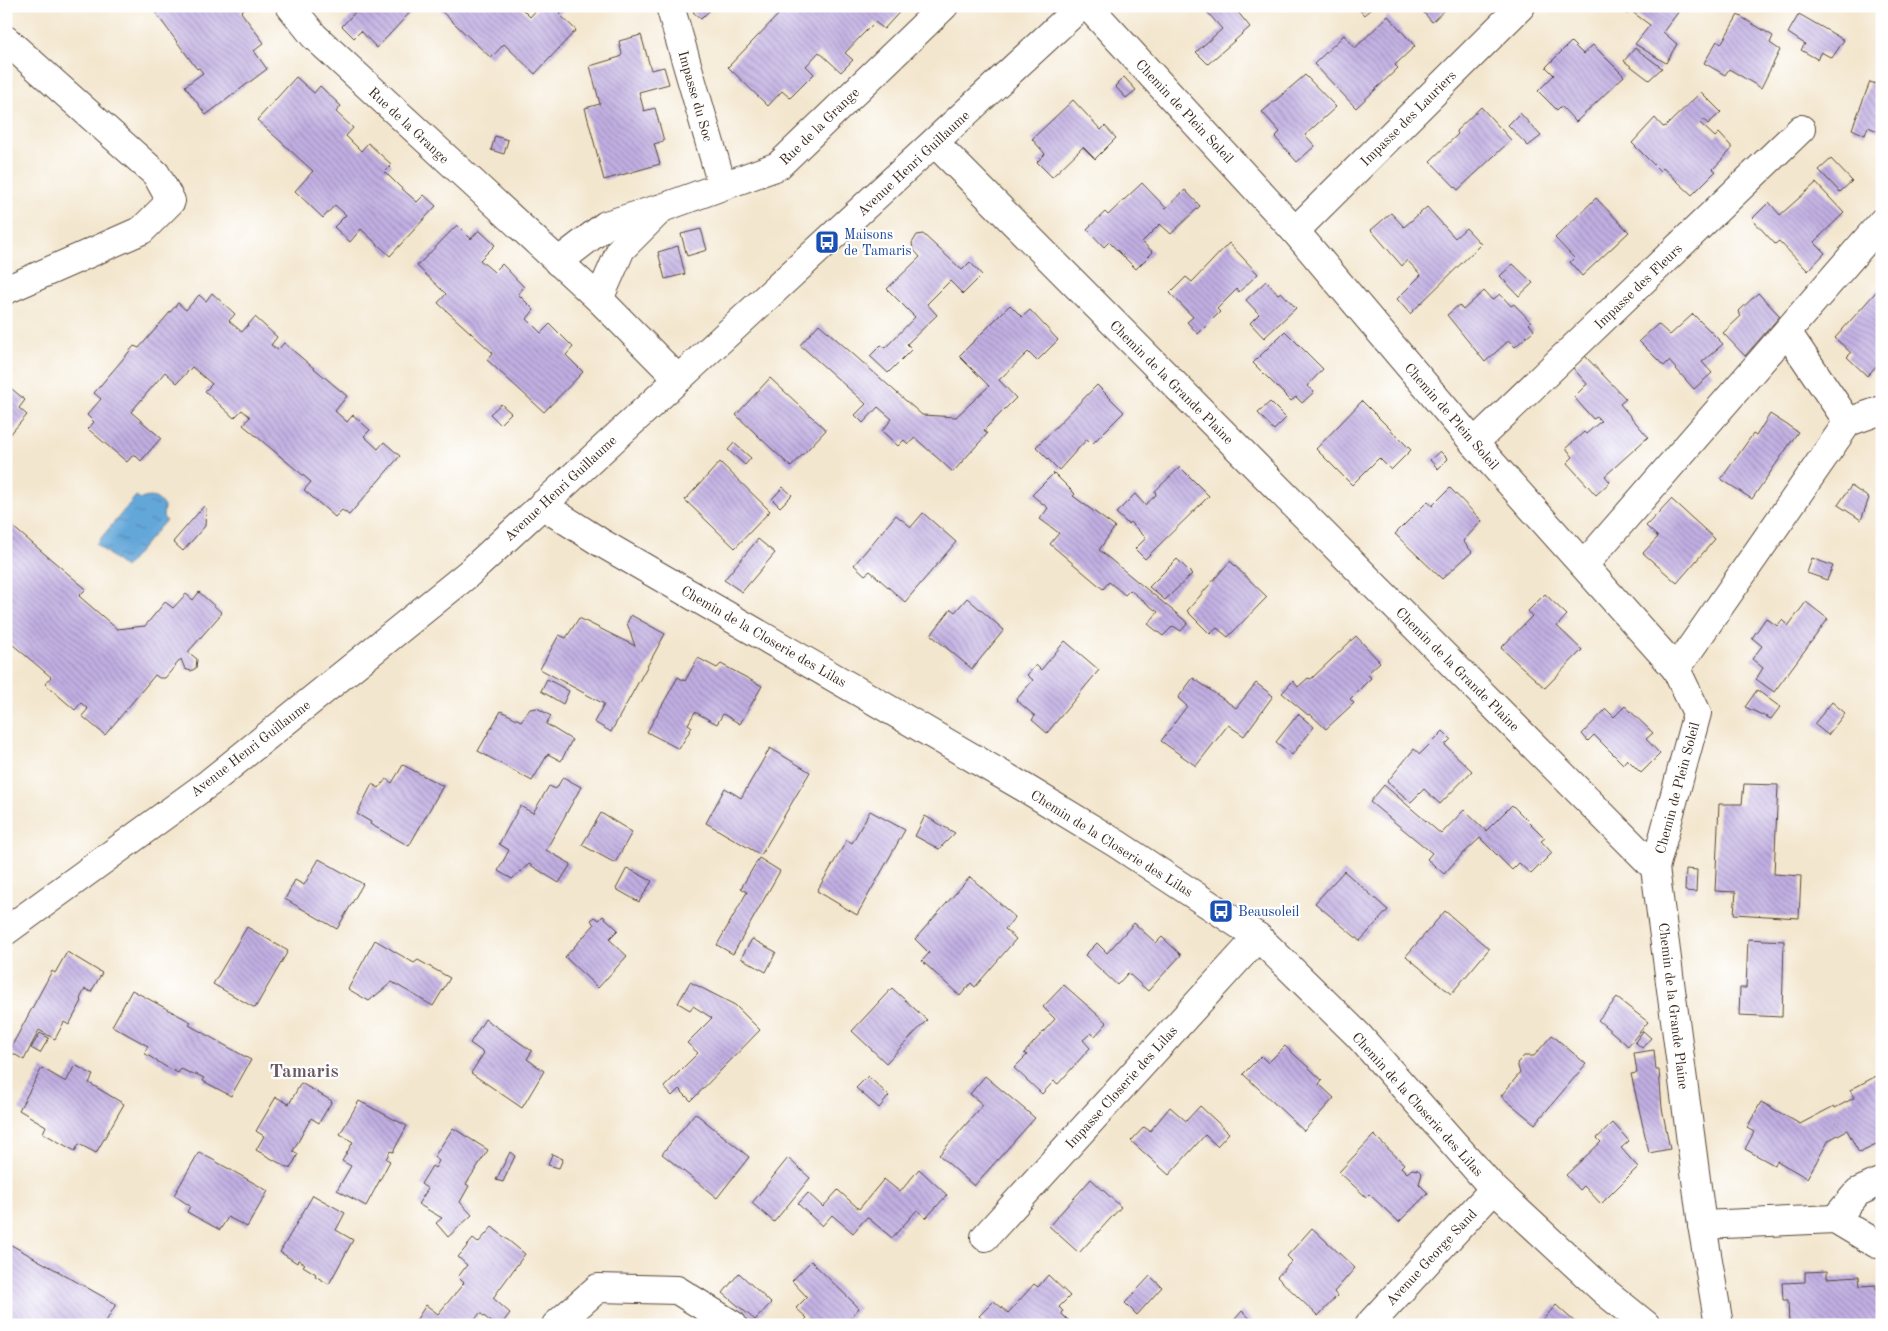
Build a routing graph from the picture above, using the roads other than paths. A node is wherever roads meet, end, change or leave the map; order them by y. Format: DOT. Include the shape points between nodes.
graph roads {
  1 [pos="290,6"];
  2 [pos="670,6"];
  3 [pos="944,6"];
  4 [pos="1081,6"];
  5 [pos="1088,6"];
  6 [pos="1521,6"];
  7 [pos="6,40"];
  8 [pos="1801,129"];
  9 [pos="935,143"];
  10 [pos="722,186"];
  11 [pos="662,208"];
  12 [pos="1882,222"];
  13 [pos="1295,231"];
  14 [pos="558,262"];
  15 [pos="6,290"];
  16 [pos="599,299"];
  17 [pos="1788,332"];
  18 [pos="678,379"];
  19 [pos="1882,410"];
  20 [pos="1848,422"];
  21 [pos="1474,443"];
  22 [pos="542,505"];
  23 [pos="1584,564"];
  24 [pos="1676,669"];
  25 [pos="1656,868"];
  26 [pos="6,931"];
  27 [pos="1258,937"];
  28 [pos="1882,1181"];
  29 [pos="1494,1189"];
  30 [pos="1835,1219"];
  31 [pos="1702,1225"];
  32 [pos="985,1237"];
  33 [pos="1882,1244"];
  34 [pos="556,1325"];
  35 [pos="733,1325"];
  36 [pos="1369,1325"];
  37 [pos="1646,1325"];
  38 [pos="1719,1325"];
  1 -- 14 [label="street, Rue de la Grange" via="314,36"];
  2 -- 10 [label="street, Impasse du Soc"];
  3 -- 10 [label="street, Rue de la Grange" via="778,166"];
  4 -- 9 [label="street, Avenue Henri Guillaume"];
  5 -- 13 [label="street, Chemin de Plein Soleil"];
  6 -- 13 [label="street, Impasse des Lauriers"];
  7 -- 15 [label="street" via="156,174 171,201 142,230"];
  8 -- 21 [label="street, Impasse des Fleurs"];
  9 -- 18 [label="street, Avenue Henri Guillaume"];
  9 -- 25 [label="street, Chemin de la Grande Plaine"];
  10 -- 11 [label="street, Rue de la Grange"];
  11 -- 14 [label="street" via="606,226"];
  11 -- 16 [label="street, Rue de la Grange" via="621,249"];
  12 -- 17 [label="street"];
  13 -- 21 [label="street, Chemin de Plein Soleil"];
  14 -- 16 [label="street, Rue de la Grange"];
  16 -- 18 [label="street, Rue de la Grange"];
  17 -- 20 [label="street"];
  17 -- 23 [label="street"];
  18 -- 22 [label="street, Avenue Henri Guillaume"];
  19 -- 20 [label="street"];
  20 -- 24 [label="street"];
  21 -- 23 [label="street, Chemin de Plein Soleil"];
  22 -- 26 [label="street, Avenue Henri Guillaume" via="468,574 209,783"];
  22 -- 27 [label="street, Chemin de la Closerie des Lilas" via="600,542 1025,788"];
  23 -- 24 [label="street, Chemin de Plein Soleil"];
  24 -- 25 [label="street, Chemin de Plein Soleil" via="1697,713"];
  25 -- 31 [label="street, Chemin de la Grande Plaine"];
  27 -- 29 [label="street, Chemin de la Closerie des Lilas" via="1358,1035"];
  27 -- 32 [label="street, Impasse Closerie des Lilas"];
  28 -- 30 [label="street" via="1858,1192"];
  29 -- 36 [label="street, Avenue George Sand"];
  29 -- 37 [label="street, Chemin de la Closerie des Lilas" via="1604,1291"];
  30 -- 31 [label="street"];
  30 -- 33 [label="street"];
  31 -- 38 [label="street, Chemin de la Grande Plaine"];
  34 -- 35 [label="street" via="598,1288 676,1290"];
}
